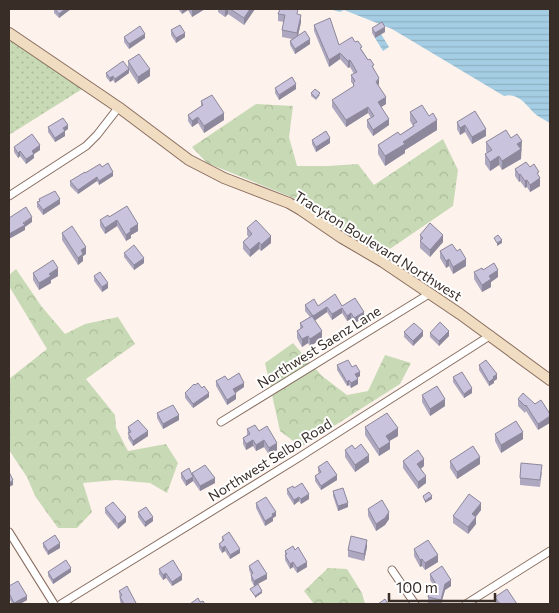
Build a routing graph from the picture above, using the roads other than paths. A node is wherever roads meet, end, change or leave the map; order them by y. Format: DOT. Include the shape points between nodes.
graph roads {
  1 [pos="9,33"];
  2 [pos="118,108"];
  3 [pos="9,196"];
  4 [pos="429,294"];
  5 [pos="491,335"];
  6 [pos="550,380"];
  7 [pos="221,422"];
  8 [pos="9,532"];
  9 [pos="550,551"];
  10 [pos="392,570"];
  11 [pos="54,604"];
  12 [pos="61,604"];
  13 [pos="415,604"];
  14 [pos="466,604"];
  1 -- 2 [label="main road, Tracyton Boulevard Northwest"];
  2 -- 3 [label="street" via="86,146"];
  2 -- 4 [label="main road, Tracyton Boulevard Northwest" via="189,160 240,185 289,203"];
  4 -- 5 [label="main road, Tracyton Boulevard Northwest"];
  4 -- 7 [label="street, Northwest Saenz Lane"];
  5 -- 6 [label="main road, Tracyton Boulevard Northwest"];
  5 -- 12 [label="street, Northwest Selbo Road"];
  8 -- 11 [label="street"];
  9 -- 14 [label="street"];
  10 -- 13 [label="street"];
}
